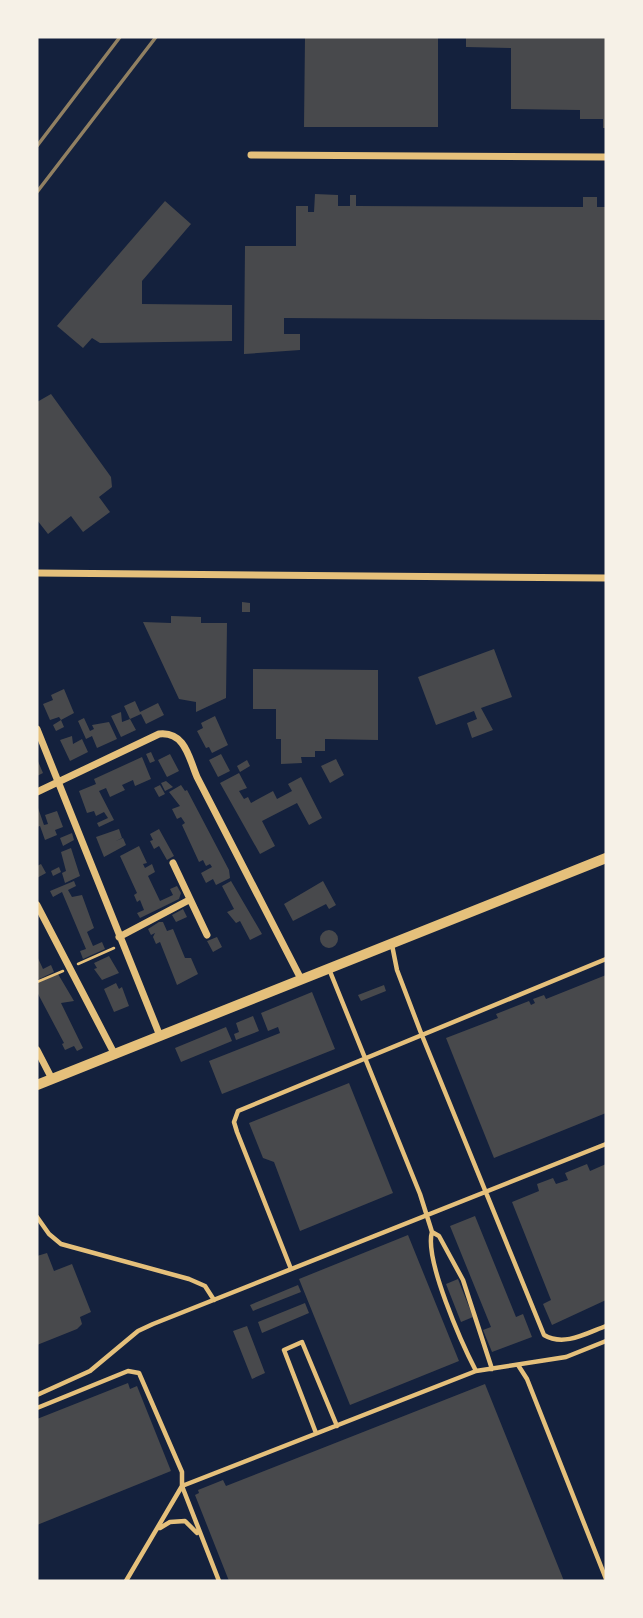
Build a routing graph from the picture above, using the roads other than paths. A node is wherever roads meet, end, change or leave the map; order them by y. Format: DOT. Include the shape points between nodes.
graph roads {
  1 [pos="251,155"];
  2 [pos="606,158"];
  3 [pos="37,573"];
  4 [pos="606,578"];
  5 [pos="37,729"];
  6 [pos="58,781"];
  7 [pos="37,792"];
  8 [pos="606,858"];
  9 [pos="173,863"];
  10 [pos="190,900"];
  11 [pos="37,905"];
  12 [pos="207,935"];
  13 [pos="119,937"];
  14 [pos="392,944"];
  15 [pos="606,959"];
  16 [pos="329,969"];
  17 [pos="301,979"];
  18 [pos="421,1033"];
  19 [pos="160,1036"];
  20 [pos="37,1050"];
  21 [pos="115,1055"];
  22 [pos="365,1056"];
  23 [pos="52,1079"];
  24 [pos="37,1085"];
  25 [pos="606,1144"];
  26 [pos="485,1192"];
  27 [pos="426,1216"];
  28 [pos="37,1217"];
  29 [pos="432,1232"];
  30 [pos="291,1269"];
  31 [pos="215,1300"];
  32 [pos="606,1326"];
  33 [pos="606,1341"];
  34 [pos="518,1365"];
  35 [pos="492,1369"];
  36 [pos="476,1371"];
  37 [pos="37,1395"];
  38 [pos="37,1408"];
  39 [pos="337,1426"];
  40 [pos="316,1433"];
  41 [pos="182,1486"];
  42 [pos="155,1534"];
  43 [pos="202,1539"];
  44 [pos="606,1579"];
  45 [pos="126,1581"];
  46 [pos="219,1581"];
  1 -- 2 [label="street"];
  3 -- 4 [label="street"];
  5 -- 6 [label="street"];
  6 -- 7 [label="street"];
  6 -- 13 [label="street"];
  6 -- 17 [label="street" via="170,733 185,746 197,778"];
  8 -- 14 [label="main road"];
  9 -- 10 [label="street"];
  10 -- 12 [label="street"];
  10 -- 13 [label="street"];
  11 -- 21 [label="street"];
  13 -- 19 [label="street"];
  14 -- 16 [label="main road"];
  14 -- 18 [label="lane"];
  15 -- 18 [label="lane"];
  16 -- 17 [label="main road"];
  16 -- 22 [label="lane"];
  17 -- 19 [label="main road"];
  18 -- 22 [label="lane"];
  18 -- 26 [label="lane"];
  19 -- 21 [label="main road"];
  20 -- 23 [label="street"];
  21 -- 23 [label="main road"];
  22 -- 27 [label="lane"];
  22 -- 30 [label="lane" via="247,1105 235,1116 237,1132"];
  23 -- 24 [label="main road"];
  25 -- 26 [label="lane"];
  26 -- 27 [label="lane"];
  26 -- 32 [label="lane" via="544,1335 552,1340 572,1339"];
  27 -- 29 [label="lane"];
  27 -- 30 [label="lane"];
  28 -- 31 [label="lane" via="61,1244 195,1281"];
  29 -- 35 [label="lane" via="439,1236 463,1280"];
  29 -- 36 [label="lane" via="429,1241 441,1291"];
  30 -- 31 [label="lane"];
  31 -- 37 [label="lane" via="138,1331 90,1371"];
  33 -- 34 [label="lane" via="566,1357"];
  34 -- 35 [label="lane"];
  34 -- 44 [label="lane"];
  35 -- 36 [label="lane"];
  36 -- 39 [label="lane"];
  38 -- 41 [label="lane" via="128,1371 139,1373 183,1472"];
  39 -- 40 [label="lane"];
  39 -- 40 [label="lane" via="302,1342 284,1350"];
  40 -- 41 [label="lane"];
  41 -- 42 [label="lane"];
  41 -- 43 [label="lane"];
  42 -- 43 [label="lane" via="170,1522 184,1521"];
  42 -- 45 [label="lane"];
  43 -- 46 [label="lane"];
}
